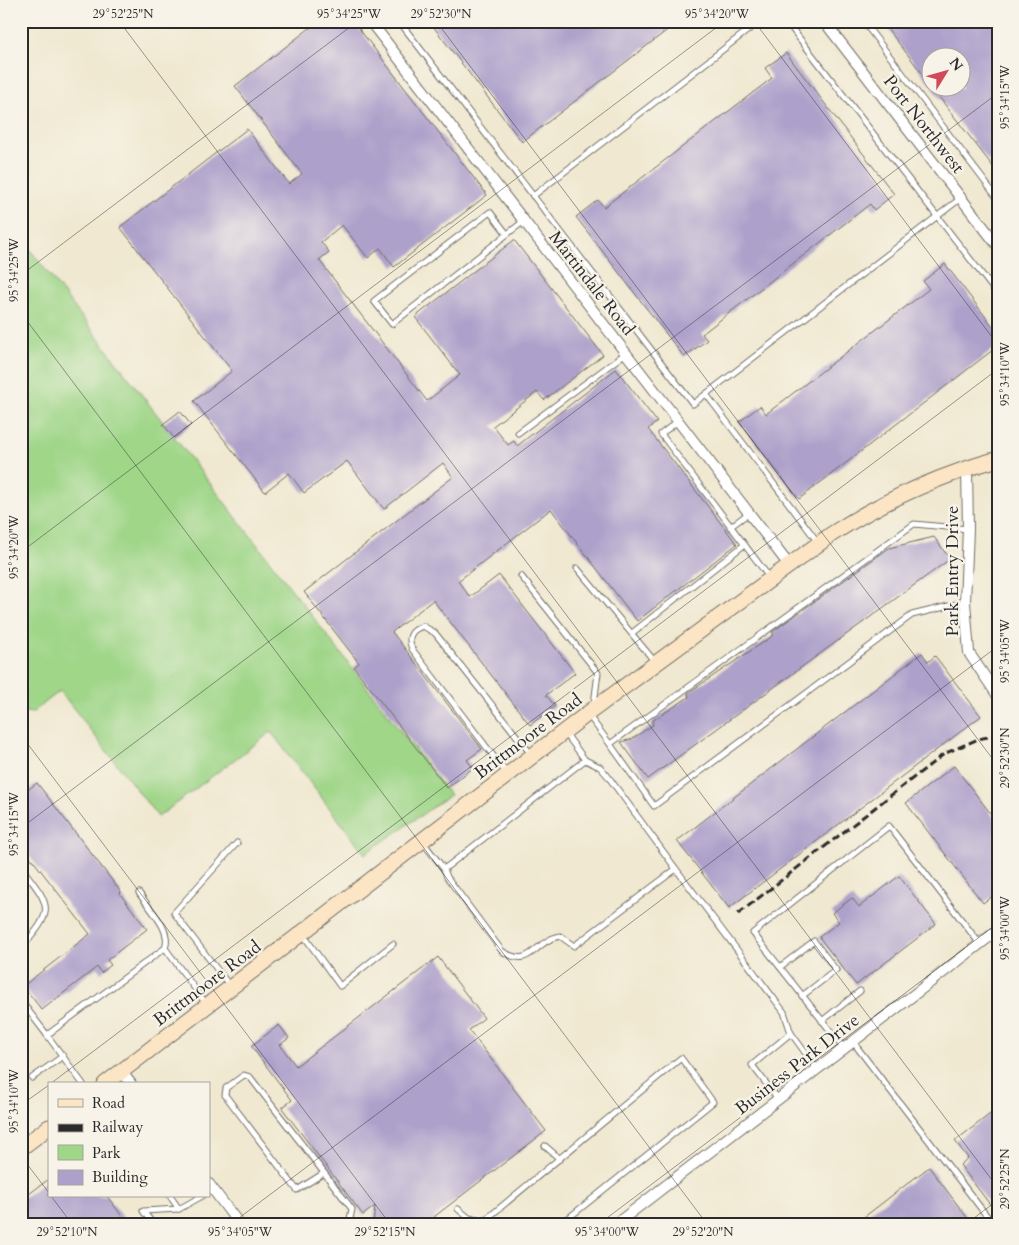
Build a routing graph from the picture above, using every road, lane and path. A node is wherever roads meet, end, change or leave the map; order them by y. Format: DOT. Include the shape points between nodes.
graph roads {
  1 [pos="370,21"];
  2 [pos="398,21"];
  3 [pos="760,21"];
  4 [pos="786,21"];
  5 [pos="863,21"];
  6 [pos="826,22"];
  7 [pos="533,196"];
  8 [pos="961,198"];
  9 [pos="998,198"];
  10 [pos="937,216"];
  11 [pos="524,222"];
  12 [pos="507,234"];
  13 [pos="996,242"];
  14 [pos="998,295"];
  15 [pos="626,353"];
  16 [pos="706,394"];
  17 [pos="678,421"];
  18 [pos="518,433"];
  19 [pos="998,459"];
  20 [pos="967,468"];
  21 [pos="749,513"];
  22 [pos="730,527"];
  23 [pos="968,529"];
  24 [pos="819,544"];
  25 [pos="744,545"];
  26 [pos="789,565"];
  27 [pos="577,568"];
  28 [pos="521,576"];
  29 [pos="771,579"];
  30 [pos="965,602"];
  31 [pos="632,633"];
  32 [pos="656,663"];
  33 [pos="998,696"];
  34 [pos="590,712"];
  35 [pos="564,731"];
  36 [pos="610,744"];
  37 [pos="532,755"];
  38 [pos="585,760"];
  39 [pos="508,774"];
  40 [pos="422,841"];
  41 [pos="237,843"];
  42 [pos="21,867"];
  43 [pos="444,869"];
  44 [pos="676,869"];
  45 [pos="139,893"];
  46 [pos="998,930"];
  47 [pos="302,933"];
  48 [pos="393,944"];
  49 [pos="980,944"];
  50 [pos="21,948"];
  51 [pos="164,948"];
  52 [pos="780,967"];
  53 [pos="231,988"];
  54 [pos="860,991"];
  55 [pos="802,996"];
  56 [pos="21,1001"];
  57 [pos="208,1006"];
  58 [pos="822,1021"];
  59 [pos="790,1034"];
  60 [pos="47,1035"];
  61 [pos="853,1041"];
  62 [pos="844,1048"];
  63 [pos="63,1056"];
  64 [pos="818,1069"];
  65 [pos="122,1071"];
  66 [pos="32,1078"];
  67 [pos="82,1082"];
  68 [pos="108,1082"];
  69 [pos="130,1082"];
  70 [pos="778,1099"];
  71 [pos="48,1128"];
  72 [pos="544,1146"];
  73 [pos="21,1148"];
  74 [pos="560,1159"];
  75 [pos="324,1173"];
  76 [pos="210,1189"];
  77 [pos="172,1198"];
  78 [pos="198,1198"];
  79 [pos="179,1208"];
  80 [pos="458,1209"];
  81 [pos="485,1223"];
  82 [pos="153,1224"];
  83 [pos="239,1224"];
  84 [pos="349,1224"];
  85 [pos="561,1224"];
  86 [pos="616,1224"];
  87 [pos="993,1224"];
  1 -- 11 [label="street, Martindale Road"];
  2 -- 7 [label="lane"];
  3 -- 7 [label="lane"];
  4 -- 10 [label="lane"];
  5 -- 9 [label="lane"];
  6 -- 8 [label="street, Port Northwest"];
  7 -- 16 [label="lane" via="693,404"];
  8 -- 10 [label="lane"];
  8 -- 13 [label="street, Port Northwest"];
  10 -- 14 [label="lane"];
  10 -- 16 [label="lane"];
  11 -- 12 [label="lane"];
  11 -- 15 [label="street, Martindale Road"];
  12 -- 12 [label="lane" via="490,212 374,301 392,324"];
  15 -- 17 [label="street, Martindale Road"];
  15 -- 18 [label="lane"];
  16 -- 24 [label="lane"];
  17 -- 21 [label="street, Martindale Road"];
  17 -- 22 [label="lane" via="661,434"];
  19 -- 20 [label="main road, Brittmoore Road"];
  20 -- 23 [label="street, Park Entry Drive"];
  20 -- 24 [label="main road, Brittmoore Road" via="905,492 864,513"];
  21 -- 22 [label="lane"];
  21 -- 26 [label="street, Martindale Road"];
  22 -- 25 [label="lane"];
  23 -- 30 [label="street, Park Entry Drive"];
  23 -- 36 [label="lane" via="914,524"];
  24 -- 26 [label="main road, Brittmoore Road"];
  25 -- 29 [label="lane"];
  25 -- 31 [label="lane"];
  26 -- 29 [label="main road, Brittmoore Road"];
  27 -- 31 [label="lane"];
  28 -- 34 [label="lane" via="598,673"];
  29 -- 32 [label="main road, Brittmoore Road"];
  30 -- 33 [label="street, Park Entry Drive" via="969,654"];
  30 -- 36 [label="lane" via="912,615 654,806"];
  31 -- 32 [label="lane"];
  32 -- 34 [label="main road, Brittmoore Road"];
  34 -- 35 [label="main road, Brittmoore Road"];
  34 -- 36 [label="lane"];
  35 -- 37 [label="main road, Brittmoore Road"];
  35 -- 38 [label="lane"];
  37 -- 39 [label="main road, Brittmoore Road"];
  37 -- 39 [label="lane" via="435,633 424,626 415,629 409,643 412,650"];
  38 -- 43 [label="lane"];
  38 -- 44 [label="lane" via="600,767 607,775"];
  39 -- 40 [label="main road, Brittmoore Road"];
  40 -- 43 [label="lane"];
  40 -- 47 [label="main road, Brittmoore Road"];
  41 -- 53 [label="lane" via="174,913"];
  42 -- 50 [label="lane" via="41,893 46,906 42,926"];
  43 -- 44 [label="lane" via="446,877 502,951 514,958 523,958 551,938 560,936 574,946"];
  44 -- 59 [label="lane" via="784,1012"];
  45 -- 51 [label="lane" via="166,934"];
  46 -- 49 [label="street, Business Park Drive"];
  47 -- 48 [label="lane" via="340,986"];
  47 -- 53 [label="main road, Brittmoore Road"];
  49 -- 52 [label="lane" via="890,826 753,933"];
  49 -- 61 [label="street, Business Park Drive"];
  51 -- 57 [label="lane"];
  51 -- 60 [label="lane"];
  52 -- 55 [label="lane"];
  52 -- 55 [label="lane" via="814,941 836,970"];
  53 -- 57 [label="main road, Brittmoore Road"];
  54 -- 58 [label="lane"];
  55 -- 58 [label="lane"];
  56 -- 60 [label="lane"];
  57 -- 65 [label="main road, Brittmoore Road"];
  58 -- 62 [label="lane"];
  59 -- 64 [label="lane"];
  59 -- 70 [label="lane" via="752,1065"];
  60 -- 63 [label="lane"];
  61 -- 62 [label="street, Business Park Drive"];
  61 -- 87 [label="lane"];
  62 -- 64 [label="street, Business Park Drive"];
  63 -- 66 [label="lane"];
  63 -- 67 [label="lane"];
  64 -- 70 [label="street, Business Park Drive"];
  65 -- 68 [label="main road, Brittmoore Road"];
  65 -- 69 [label="street"];
  70 -- 86 [label="street, Business Park Drive"];
  71 -- 73 [label="main road"];
  72 -- 74 [label="lane"];
  74 -- 81 [label="lane"];
  74 -- 85 [label="lane" via="681,1058 713,1102"];
  75 -- 75 [label="lane" via="250,1077 244,1075 226,1088 225,1095 297,1190"];
  75 -- 84 [label="lane" via="352,1208"];
  76 -- 83 [label="street"];
  77 -- 79 [label="lane"];
  78 -- 79 [label="lane"];
  79 -- 82 [label="lane" via="143,1211"];
  80 -- 81 [label="lane" via="469,1218"];
}
